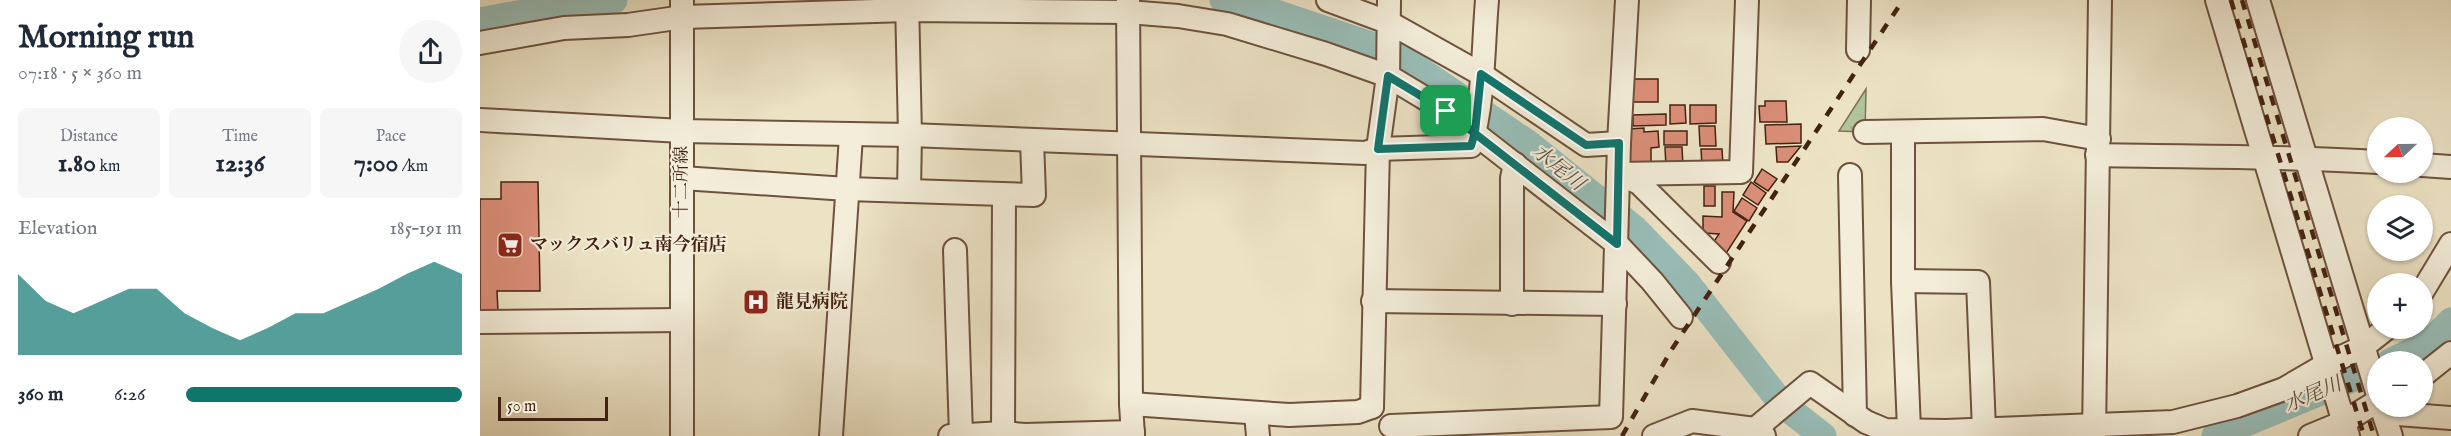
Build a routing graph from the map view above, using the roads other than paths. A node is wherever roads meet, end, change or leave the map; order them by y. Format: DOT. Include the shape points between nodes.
graph roads {
  1 [pos="1328,0"];
  2 [pos="1389,0"];
  3 [pos="1487,0"];
  4 [pos="1627,0"];
  5 [pos="1746,0"];
  6 [pos="1859,0"];
  7 [pos="2100,0"];
  8 [pos="2217,0"];
  9 [pos="2258,0"];
  10 [pos="907,5"];
  11 [pos="1128,6"];
  12 [pos="683,8"];
  13 [pos="1390,23"];
  14 [pos="480,43"];
  15 [pos="1858,50"];
  16 [pos="1481,74"];
  17 [pos="1388,76"];
  18 [pos="480,120"];
  19 [pos="682,131"];
  20 [pos="1475,132"];
  21 [pos="1865,132"];
  22 [pos="1903,132"];
  23 [pos="910,135"];
  24 [pos="851,136"];
  25 [pos="1032,141"];
  26 [pos="1619,143"];
  27 [pos="1128,145"];
  28 [pos="2098,147"];
  29 [pos="1378,149"];
  30 [pos="2306,158"];
  31 [pos="2265,159"];
  32 [pos="2367,161"];
  33 [pos="1515,164"];
  34 [pos="2433,166"];
  35 [pos="2451,167"];
  36 [pos="1618,174"];
  37 [pos="1850,176"];
  38 [pos="682,178"];
  39 [pos="847,189"];
  40 [pos="909,191"];
  41 [pos="1004,196"];
  42 [pos="1617,244"];
  43 [pos="2451,244"];
  44 [pos="955,250"];
  45 [pos="1719,262"];
  46 [pos="2433,273"];
  47 [pos="1903,281"];
  48 [pos="1373,301"];
  49 [pos="1512,304"];
  50 [pos="1615,304"];
  51 [pos="1681,317"];
  52 [pos="682,320"];
  53 [pos="480,322"];
  54 [pos="2373,339"];
  55 [pos="2363,347"];
  56 [pos="2451,353"];
  57 [pos="2367,360"];
  58 [pos="2327,364"];
  59 [pos="2433,367"];
  60 [pos="1131,404"];
  61 [pos="1372,407"];
  62 [pos="1256,414"];
  63 [pos="2367,414"];
  64 [pos="2433,414"];
  65 [pos="1855,415"];
  66 [pos="2384,417"];
  67 [pos="2451,418"];
  68 [pos="1984,429"];
  69 [pos="2346,429"];
  70 [pos="1909,430"];
  71 [pos="2094,430"];
  72 [pos="1391,431"];
  73 [pos="1760,432"];
  74 [pos="1133,434"];
  75 [pos="1017,435"];
  76 [pos="682,436"];
  77 [pos="831,436"];
  78 [pos="956,436"];
  79 [pos="1258,436"];
  80 [pos="1654,436"];
  81 [pos="2310,436"];
  82 [pos="2391,436"];
  1 -- 13 [label="street"];
  2 -- 13 [label="street"];
  3 -- 16 [label="street"];
  4 -- 26 [label="street"];
  5 -- 36 [label="street" via="1741,172"];
  6 -- 15 [label="street"];
  7 -- 28 [label="street"];
  8 -- 31 [label="street"];
  9 -- 30 [label="street"];
  10 -- 11 [label="street"];
  10 -- 12 [label="street"];
  10 -- 23 [label="street"];
  11 -- 17 [label="street" via="1227,24"];
  11 -- 27 [label="street"];
  12 -- 14 [label="street" via="628,25 564,28"];
  12 -- 19 [label="street, 十二所線"];
  13 -- 16 [label="street"];
  13 -- 17 [label="street"];
  16 -- 20 [label="street"];
  16 -- 26 [label="street" via="1586,145"];
  17 -- 20 [label="street"];
  17 -- 29 [label="street"];
  18 -- 19 [label="street"];
  19 -- 24 [label="street"];
  19 -- 38 [label="street, 十二所線"];
  20 -- 29 [label="street" via="1471,146"];
  20 -- 33 [label="street"];
  21 -- 22 [label="street"];
  22 -- 28 [label="street" via="2043,129"];
  22 -- 47 [label="street"];
  23 -- 24 [label="street"];
  23 -- 25 [label="street"];
  23 -- 40 [label="street"];
  24 -- 39 [label="street"];
  25 -- 27 [label="street"];
  25 -- 41 [label="street" via="1034,195"];
  26 -- 36 [label="street"];
  27 -- 29 [label="street" via="1365,153"];
  27 -- 60 [label="street"];
  28 -- 31 [label="street"];
  28 -- 71 [label="street"];
  29 -- 48 [label="street"];
  30 -- 31 [label="street"];
  30 -- 32 [label="street"];
  30 -- 55 [label="street"];
  31 -- 58 [label="street"];
  33 -- 42 [label="street"];
  33 -- 49 [label="street"];
  34 -- 35 [label="street"];
  36 -- 42 [label="street"];
  36 -- 45 [label="street" via="1639,183"];
  37 -- 65 [label="street"];
  38 -- 39 [label="street"];
  38 -- 52 [label="street, 十二所線"];
  39 -- 40 [label="street"];
  39 -- 77 [label="street"];
  40 -- 41 [label="street"];
  41 -- 75 [label="street"];
  42 -- 50 [label="street"];
  42 -- 51 [label="street"];
  43 -- 46 [label="street"];
  44 -- 78 [label="street"];
  47 -- 68 [label="street" via="1978,282"];
  47 -- 70 [label="street"];
  48 -- 49 [label="street"];
  48 -- 61 [label="street"];
  49 -- 50 [label="street"];
  50 -- 72 [label="street" via="1611,417"];
  52 -- 53 [label="street"];
  52 -- 76 [label="street, 十二所線"];
  54 -- 55 [label="street"];
  55 -- 57 [label="street"];
  55 -- 58 [label="street"];
  56 -- 59 [label="street"];
  58 -- 69 [label="street"];
  58 -- 71 [label="street" via="2284,389 2237,406 2173,422"];
  60 -- 62 [label="street"];
  60 -- 74 [label="street"];
  61 -- 62 [label="street" via="1358,412"];
  61 -- 72 [label="street" via="1384,416"];
  62 -- 79 [label="street"];
  63 -- 69 [label="street"];
  64 -- 67 [label="street"];
  65 -- 70 [label="street" via="1885,430"];
  65 -- 73 [label="street" via="1810,383"];
  66 -- 82 [label="street"];
  68 -- 70 [label="street"];
  68 -- 71 [label="street"];
  69 -- 81 [label="street"];
  73 -- 80 [label="street" via="1692,421"];
  74 -- 75 [label="street"];
  75 -- 78 [label="street"];
}
